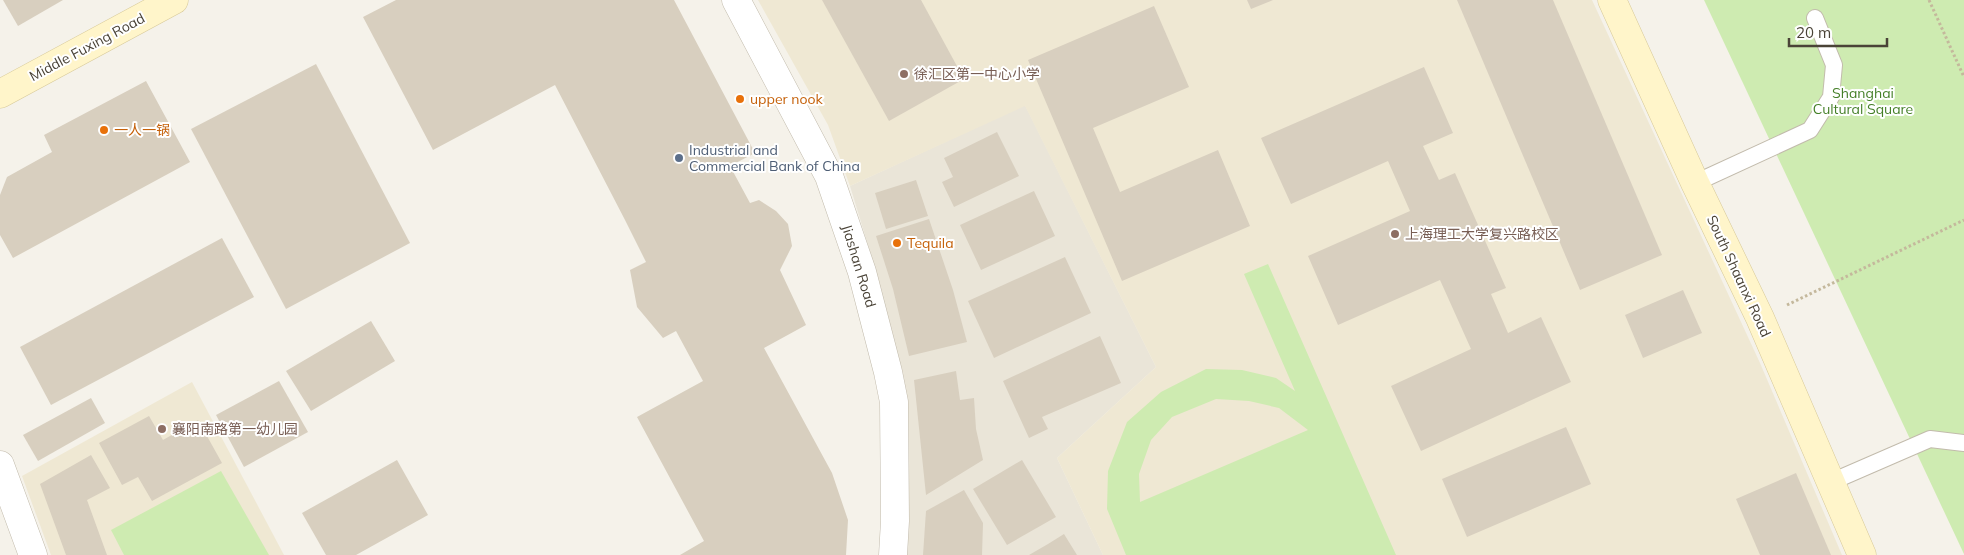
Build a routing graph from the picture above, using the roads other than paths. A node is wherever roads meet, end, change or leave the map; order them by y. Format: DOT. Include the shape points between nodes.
graph roads {
  1 [pos="174,0"];
  2 [pos="736,0"];
  3 [pos="1612,0"];
  4 [pos="1815,18"];
  5 [pos="0,94"];
  6 [pos="1695,183"];
  7 [pos="1964,443"];
  8 [pos="0,464"];
  9 [pos="1831,482"];
  10 [pos="33,555"];
  11 [pos="893,555"];
  12 [pos="1862,555"];
  1 -- 5 [label="main road, Middle Fuxing Road"];
  2 -- 11 [label="street, Jiashan Road" via="829,176 862,272 894,402"];
  3 -- 6 [label="main road, South Shaanxi Road"];
  4 -- 6 [label="lane" via="1834,65 1831,97 1810,130"];
  6 -- 9 [label="main road, South Shaanxi Road" via="1760,318"];
  7 -- 9 [label="lane" via="1930,439"];
  8 -- 10 [label="street"];
  9 -- 12 [label="main road, South Shaanxi Road"];
}
